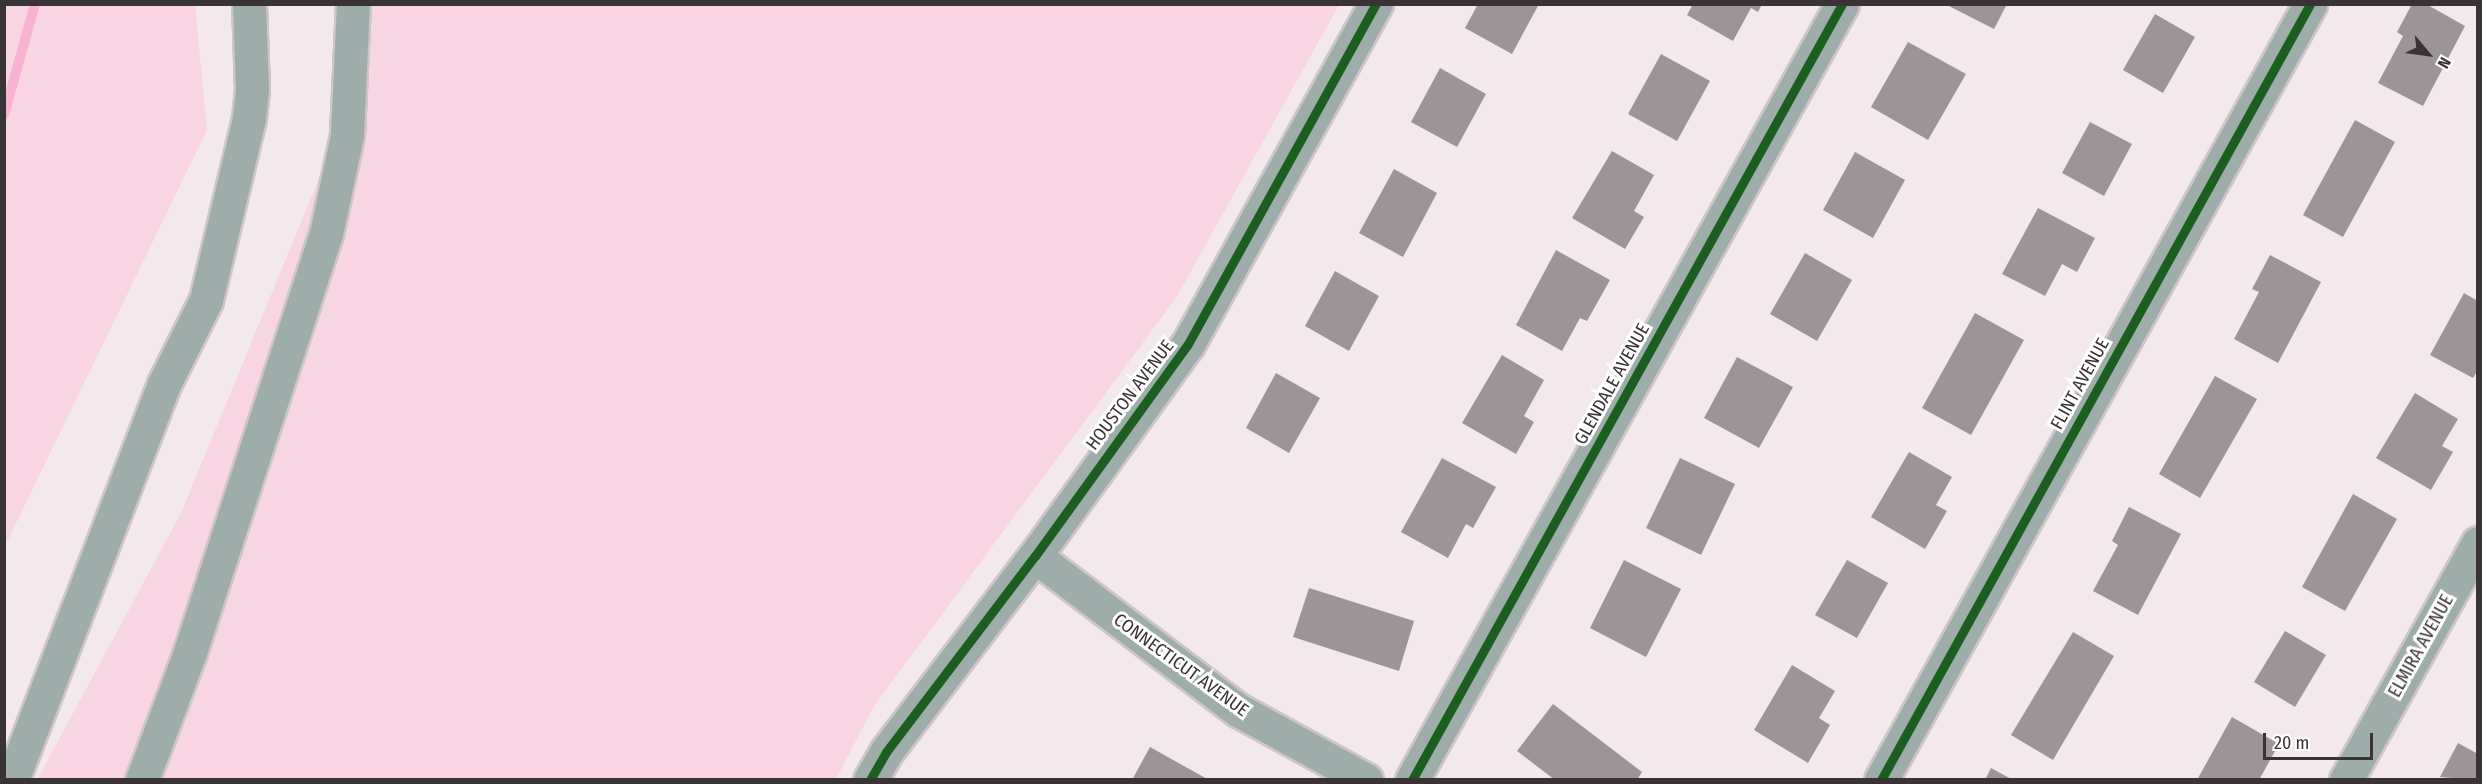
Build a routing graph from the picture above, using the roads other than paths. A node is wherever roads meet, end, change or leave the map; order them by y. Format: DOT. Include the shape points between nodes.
graph roads {
  1 [pos="249,4"];
  2 [pos="353,4"];
  3 [pos="1376,4"];
  4 [pos="1842,4"];
  5 [pos="2310,4"];
  6 [pos="2478,543"];
  7 [pos="1035,556"];
  8 [pos="12,780"];
  9 [pos="142,780"];
  10 [pos="870,780"];
  11 [pos="1366,780"];
  12 [pos="1412,780"];
  13 [pos="1881,780"];
  14 [pos="2346,780"];
  1 -- 8 [label="street" via="249,118 206,300 164,384"];
  2 -- 9 [label="street" via="347,135 326,234 197,630"];
  3 -- 7 [label="street, HOUSTON AVENUE" via="1188,344"];
  4 -- 12 [label="street, GLENDALE AVENUE"];
  5 -- 13 [label="street, FLINT AVENUE"];
  6 -- 14 [label="street, ELMIRA AVENUE"];
  7 -- 10 [label="street, HOUSTON AVENUE" via="899,733"];
  7 -- 11 [label="street, CONNECTICUT AVENUE" via="1238,710"];
}
